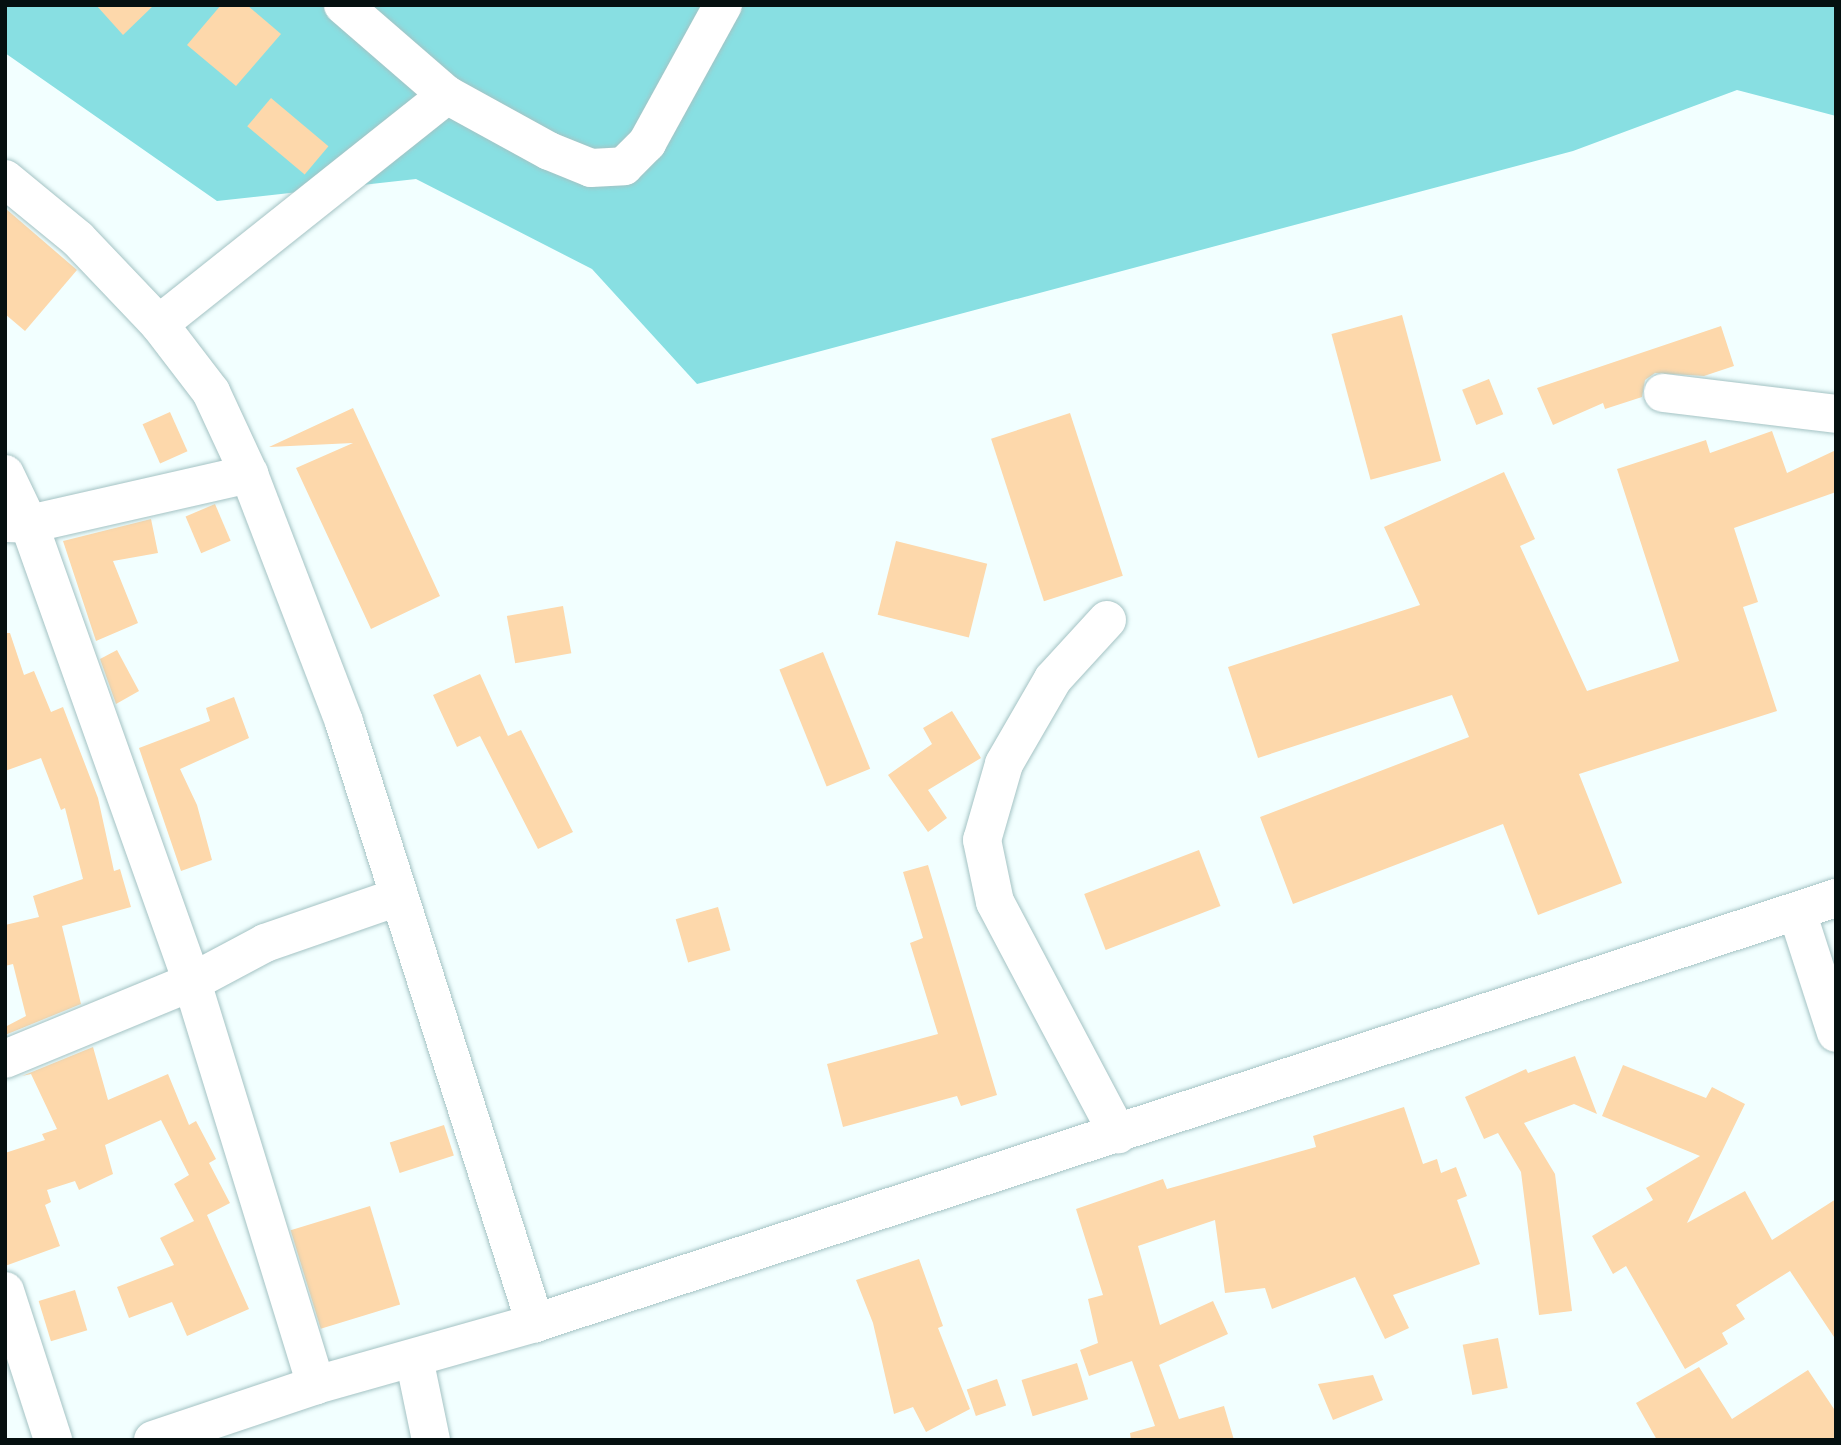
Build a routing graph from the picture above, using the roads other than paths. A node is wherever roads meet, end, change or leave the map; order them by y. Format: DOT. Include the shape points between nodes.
graph roads {
  1 [pos="343,5"];
  2 [pos="723,5"];
  3 [pos="447,94"];
  4 [pos="5,179"];
  5 [pos="159,324"];
  6 [pos="1663,393"];
  7 [pos="1836,414"];
  8 [pos="5,474"];
  9 [pos="248,474"];
  10 [pos="17,524"];
  11 [pos="1107,620"];
  12 [pos="398,897"];
  13 [pos="1836,898"];
  14 [pos="1797,912"];
  15 [pos="192,982"];
  16 [pos="1836,1033"];
  17 [pos="5,1059"];
  18 [pos="1118,1134"];
  19 [pos="5,1291"];
  20 [pos="535,1323"];
  21 [pos="414,1358"];
  22 [pos="316,1385"];
  23 [pos="53,1440"];
  24 [pos="153,1440"];
  25 [pos="431,1440"];
  1 -- 3 [label="street"];
  2 -- 3 [label="street" via="647,143 624,166 580,164"];
  3 -- 5 [label="street"];
  4 -- 5 [label="street" via="78,239"];
  5 -- 9 [label="street" via="211,392"];
  6 -- 7 [label="street"];
  8 -- 10 [label="street"];
  9 -- 10 [label="street"];
  9 -- 12 [label="street" via="344,722"];
  10 -- 15 [label="street"];
  11 -- 18 [label="street" via="1053,679 1004,764 982,839 995,902"];
  12 -- 15 [label="street" via="265,943"];
  12 -- 20 [label="street"];
  13 -- 14 [label="street"];
  14 -- 16 [label="street"];
  14 -- 18 [label="street"];
  15 -- 17 [label="street"];
  15 -- 22 [label="street"];
  18 -- 20 [label="street"];
  19 -- 23 [label="street"];
  20 -- 21 [label="street"];
  21 -- 22 [label="street"];
  21 -- 25 [label="street"];
  22 -- 24 [label="street"];
}
